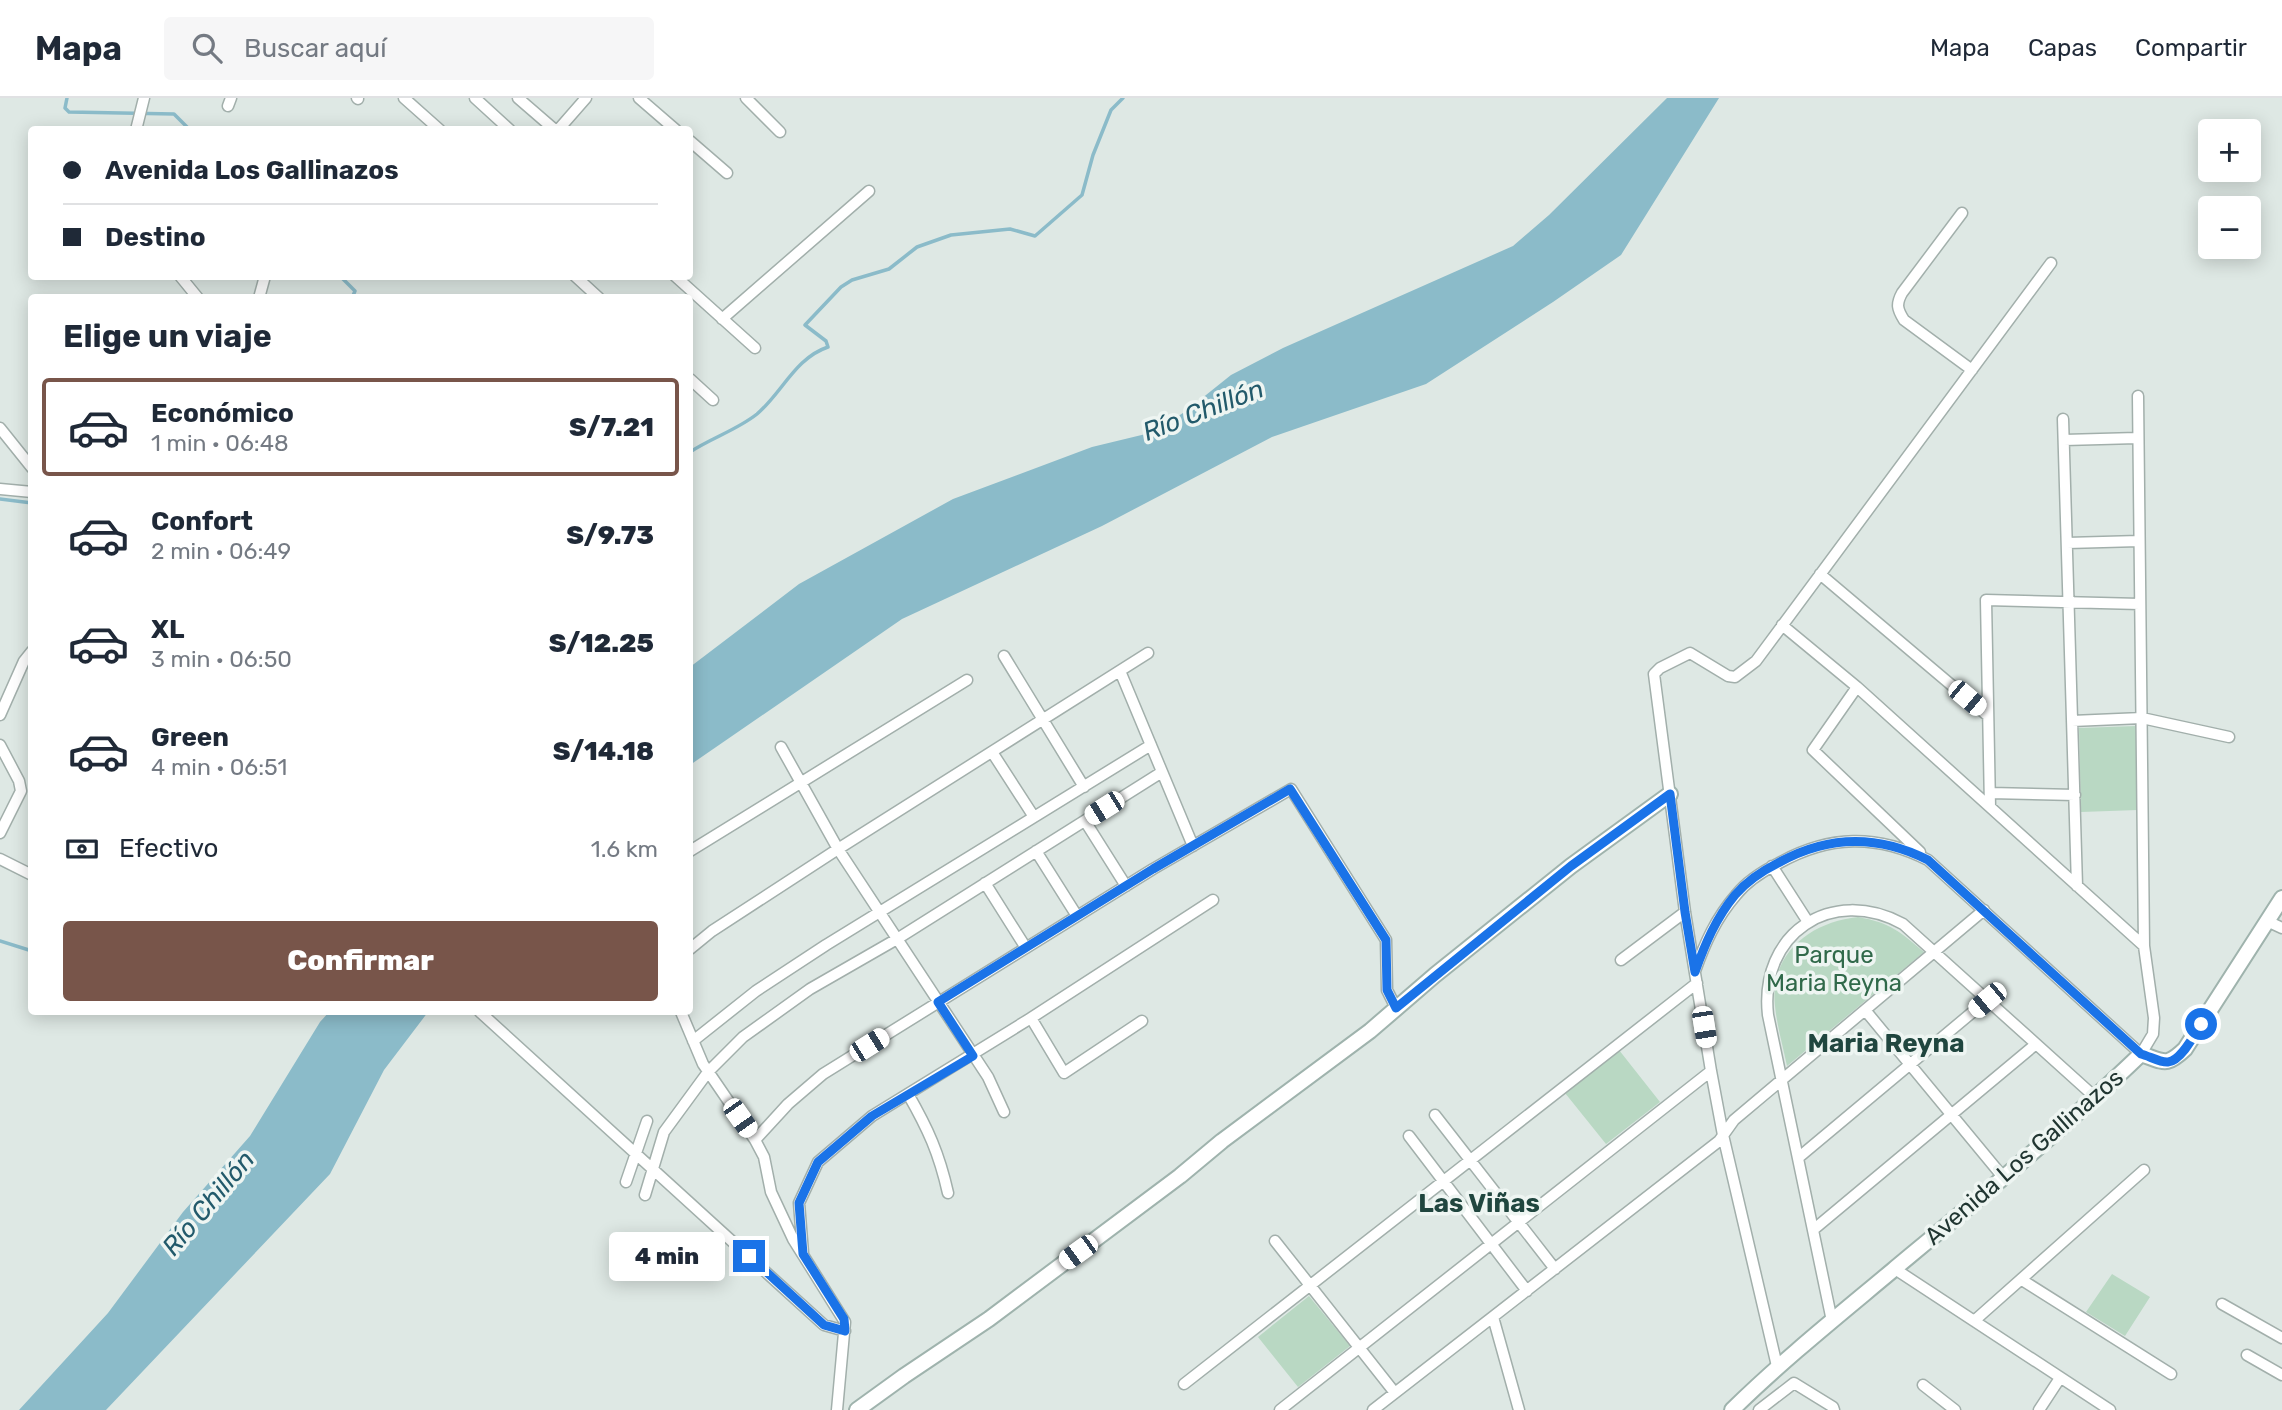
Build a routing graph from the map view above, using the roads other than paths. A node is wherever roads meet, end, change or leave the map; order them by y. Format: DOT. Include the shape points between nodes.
graph roads {
  1 [pos="144,98"];
  2 [pos="404,98"];
  3 [pos="475,98"];
  4 [pos="518,98"];
  5 [pos="586,98"];
  6 [pos="639,98"];
  7 [pos="746,98"];
  8 [pos="136,126"];
  9 [pos="436,126"];
  10 [pos="506,126"];
  11 [pos="551,126"];
  12 [pos="560,126"];
  13 [pos="671,126"];
  14 [pos="780,132"];
  15 [pos="693,144"];
  16 [pos="727,173"];
  17 [pos="869,191"];
  18 [pos="1962,213"];
  19 [pos="2051,264"];
  20 [pos="183,280"];
  21 [pos="579,280"];
  22 [pos="679,280"];
  23 [pos="195,294"];
  24 [pos="594,294"];
  25 [pos="723,319"];
  26 [pos="755,348"];
  27 [pos="1972,370"];
  28 [pos="693,382"];
  29 [pos="2138,396"];
  30 [pos="713,400"];
  31 [pos="2063,419"];
  32 [pos="0,428"];
  33 [pos="2137,438"];
  34 [pos="2064,440"];
  35 [pos="28,463"];
  36 [pos="0,489"];
  37 [pos="28,492"];
  38 [pos="2139,541"];
  39 [pos="2067,543"];
  40 [pos="1820,574"];
  41 [pos="2069,602"];
  42 [pos="2140,604"];
  43 [pos="1782,625"];
  44 [pos="1148,653"];
  45 [pos="28,656"];
  46 [pos="1004,656"];
  47 [pos="1120,671"];
  48 [pos="967,680"];
  49 [pos="1857,687"];
  50 [pos="0,715"];
  51 [pos="1988,716"];
  52 [pos="2142,718"];
  53 [pos="1042,720"];
  54 [pos="2072,720"];
  55 [pos="2229,737"];
  56 [pos="0,745"];
  57 [pos="1151,745"];
  58 [pos="781,747"];
  59 [pos="992,752"];
  60 [pos="1162,772"];
  61 [pos="800,783"];
  62 [pos="1084,787"];
  63 [pos="1990,793"];
  64 [pos="1670,794"];
  65 [pos="2074,795"];
  66 [pos="1990,807"];
  67 [pos="1034,817"];
  68 [pos="1085,821"];
  69 [pos="0,833"];
  70 [pos="1193,846"];
  71 [pos="693,849"];
  72 [pos="838,849"];
  73 [pos="1036,851"];
  74 [pos="0,859"];
  75 [pos="1928,860"];
  76 [pos="1772,866"];
  77 [pos="28,873"];
  78 [pos="985,883"];
  79 [pos="1126,886"];
  80 [pos="2077,886"];
  81 [pos="2282,898"];
  82 [pos="1213,901"];
  83 [pos="1984,910"];
  84 [pos="879,912"];
  85 [pos="1685,912"];
  86 [pos="1077,916"];
  87 [pos="2267,921"];
  88 [pos="1808,922"];
  89 [pos="2282,928"];
  90 [pos="897,939"];
  91 [pos="2144,946"];
  92 [pos="693,947"];
  93 [pos="1026,948"];
  94 [pos="1934,952"];
  95 [pos="1621,960"];
  96 [pos="1696,977"];
  97 [pos="1987,1000"];
  98 [pos="938,1002"];
  99 [pos="1396,1008"];
  100 [pos="1865,1010"];
  101 [pos="493,1015"];
  102 [pos="682,1015"];
  103 [pos="1031,1018"];
  104 [pos="1142,1021"];
  105 [pos="693,1041"];
  106 [pos="2036,1044"];
  107 [pos="2141,1054"];
  108 [pos="973,1056"];
  109 [pos="1910,1064"];
  110 [pos="1711,1071"];
  111 [pos="708,1072"];
  112 [pos="1781,1080"];
  113 [pos="908,1094"];
  114 [pos="2095,1098"];
  115 [pos="1004,1112"];
  116 [pos="1951,1114"];
  117 [pos="1435,1115"];
  118 [pos="647,1121"];
  119 [pos="1723,1135"];
  120 [pos="1409,1136"];
  121 [pos="755,1140"];
  122 [pos="636,1153"];
  123 [pos="1798,1158"];
  124 [pos="1470,1160"];
  125 [pos="654,1170"];
  126 [pos="2144,1170"];
  127 [pos="2003,1177"];
  128 [pos="1443,1181"];
  129 [pos="625,1182"];
  130 [pos="948,1193"];
  131 [pos="645,1195"];
  132 [pos="1518,1223"];
  133 [pos="1812,1230"];
  134 [pos="1275,1241"];
  135 [pos="1491,1244"];
  136 [pos="803,1254"];
  137 [pos="1555,1269"];
  138 [pos="1896,1270"];
  139 [pos="2022,1280"];
  140 [pos="1310,1285"];
  141 [pos="1527,1291"];
  142 [pos="2222,1304"];
  143 [pos="1493,1317"];
  144 [pos="1832,1321"];
  145 [pos="1974,1321"];
  146 [pos="845,1331"];
  147 [pos="2282,1338"];
  148 [pos="1359,1348"];
  149 [pos="2246,1354"];
  150 [pos="1777,1366"];
  151 [pos="2171,1374"];
  152 [pos="2282,1375"];
  153 [pos="2060,1378"];
  154 [pos="1184,1384"];
  155 [pos="1923,1385"];
  156 [pos="1395,1393"];
  157 [pos="837,1410"];
  158 [pos="857,1410"];
  159 [pos="1280,1410"];
  160 [pos="1373,1410"];
  161 [pos="1519,1410"];
  162 [pos="1732,1410"];
  163 [pos="1759,1410"];
  164 [pos="1834,1410"];
  165 [pos="1955,1410"];
  166 [pos="2039,1410"];
  167 [pos="2109,1410"];
  1 -- 8 [label="street"];
  2 -- 9 [label="street"];
  3 -- 10 [label="street"];
  4 -- 11 [label="street"];
  5 -- 12 [label="street"];
  6 -- 13 [label="street"];
  7 -- 14 [label="street"];
  15 -- 16 [label="street"];
  17 -- 25 [label="street"];
  18 -- 27 [label="street" via="1902,293 1897,309 1904,320"];
  19 -- 27 [label="street"];
  20 -- 23 [label="street"];
  21 -- 24 [label="street"];
  22 -- 25 [label="street"];
  25 -- 26 [label="street"];
  27 -- 40 [label="street"];
  28 -- 30 [label="street"];
  29 -- 33 [label="street"];
  31 -- 34 [label="street"];
  32 -- 35 [label="street"];
  33 -- 34 [label="street"];
  33 -- 38 [label="street"];
  34 -- 39 [label="street"];
  36 -- 37 [label="street"];
  38 -- 39 [label="street"];
  38 -- 42 [label="street"];
  39 -- 41 [label="street"];
  40 -- 43 [label="street"];
  40 -- 51 [label="street"];
  41 -- 42 [label="street"];
  41 -- 51 [label="street" via="1986,600"];
  41 -- 54 [label="street"];
  42 -- 52 [label="street"];
  43 -- 49 [label="street"];
  43 -- 64 [label="street" via="1756,661 1735,677 1690,653 1654,674"];
  44 -- 47 [label="street"];
  45 -- 50 [label="street"];
  46 -- 53 [label="street"];
  47 -- 53 [label="street"];
  47 -- 57 [label="street"];
  48 -- 61 [label="street"];
  49 -- 66 [label="street"];
  49 -- 75 [label="street" via="1813,750"];
  51 -- 63 [label="street"];
  52 -- 54 [label="street"];
  52 -- 55 [label="street"];
  52 -- 91 [label="street"];
  53 -- 59 [label="street"];
  53 -- 62 [label="street"];
  54 -- 65 [label="street"];
  56 -- 69 [label="street" via="21,791"];
  57 -- 60 [label="street"];
  57 -- 62 [label="street"];
  58 -- 61 [label="street"];
  59 -- 67 [label="street"];
  59 -- 72 [label="street"];
  60 -- 68 [label="street"];
  60 -- 70 [label="street"];
  61 -- 71 [label="street"];
  61 -- 72 [label="street"];
  62 -- 67 [label="street"];
  63 -- 65 [label="street"];
  63 -- 66 [label="street"];
  64 -- 85 [label="street"];
  64 -- 99 [label="street" via="1571,866"];
  65 -- 80 [label="street"];
  66 -- 80 [label="street"];
  67 -- 84 [label="street"];
  68 -- 73 [label="street"];
  68 -- 79 [label="street"];
  70 -- 79 [label="street"];
  70 -- 99 [label="street" via="1290,789 1386,940 1387,990"];
  72 -- 84 [label="street"];
  72 -- 92 [label="street"];
  73 -- 78 [label="street"];
  73 -- 86 [label="street"];
  74 -- 77 [label="street"];
  75 -- 76 [label="street" via="1906,849 1859,841 1814,846"];
  75 -- 83 [label="street"];
  76 -- 88 [label="street"];
  76 -- 96 [label="street" via="1752,878 1721,915 1707,939"];
  78 -- 90 [label="street"];
  78 -- 93 [label="street"];
  79 -- 86 [label="street"];
  80 -- 91 [label="street"];
  81 -- 87 [label="street, Avenida Los Gallinazos"];
  82 -- 103 [label="street"];
  83 -- 94 [label="street"];
  83 -- 107 [label="street"];
  84 -- 90 [label="street"];
  84 -- 105 [label="street" via="756,991"];
  85 -- 95 [label="street"];
  85 -- 96 [label="street"];
  86 -- 93 [label="street"];
  87 -- 89 [label="street"];
  87 -- 107 [label="street, Avenida Los Gallinazos" via="2185,1049 2167,1062"];
  88 -- 94 [label="street" via="1843,910 1865,910 1903,924"];
  88 -- 112 [label="street" via="1781,949 1768,981 1768,1015"];
  90 -- 98 [label="street"];
  90 -- 111 [label="street" via="810,989 743,1037"];
  91 -- 107 [label="street" via="2154,1018 2153,1034"];
  93 -- 98 [label="street"];
  94 -- 97 [label="street"];
  94 -- 100 [label="street"];
  96 -- 110 [label="street"];
  96 -- 124 [label="street"];
  97 -- 106 [label="street"];
  97 -- 109 [label="street"];
  98 -- 108 [label="street"];
  98 -- 121 [label="street" via="823,1074"];
  99 -- 158 [label="street" via="989,1320"];
  100 -- 109 [label="street"];
  100 -- 112 [label="street"];
  101 -- 122 [label="street"];
  102 -- 105 [label="street"];
  103 -- 104 [label="street" via="1065,1073"];
  103 -- 108 [label="street"];
  105 -- 111 [label="street"];
  106 -- 114 [label="street"];
  106 -- 116 [label="street"];
  107 -- 114 [label="street, Avenida Los Gallinazos"];
  108 -- 113 [label="street"];
  108 -- 115 [label="street"];
  109 -- 116 [label="street"];
  109 -- 123 [label="street"];
  110 -- 119 [label="street"];
  110 -- 132 [label="street"];
  111 -- 121 [label="street"];
  111 -- 125 [label="street" via="664,1132"];
  112 -- 119 [label="street"];
  112 -- 123 [label="street"];
  113 -- 130 [label="street" via="933,1140"];
  113 -- 136 [label="street" via="872,1116 818,1162 799,1203"];
  114 -- 127 [label="street, Avenida Los Gallinazos"];
  116 -- 127 [label="street"];
  116 -- 133 [label="street"];
  117 -- 124 [label="street"];
  118 -- 122 [label="street"];
  119 -- 137 [label="street"];
  119 -- 150 [label="street"];
  120 -- 128 [label="street"];
  121 -- 136 [label="street" via="764,1157 771,1192"];
  122 -- 125 [label="street"];
  122 -- 129 [label="street"];
  123 -- 133 [label="street"];
  124 -- 128 [label="street"];
  124 -- 132 [label="street"];
  125 -- 131 [label="street"];
  125 -- 146 [label="street" via="824,1325"];
  126 -- 139 [label="street"];
  127 -- 138 [label="street, Avenida Los Gallinazos"];
  128 -- 135 [label="street"];
  128 -- 140 [label="street"];
  132 -- 135 [label="street"];
  132 -- 137 [label="street"];
  133 -- 144 [label="street"];
  134 -- 140 [label="street"];
  135 -- 141 [label="street"];
  135 -- 148 [label="street"];
  136 -- 146 [label="street" via="844,1319"];
  137 -- 141 [label="street"];
  138 -- 144 [label="street, Avenida Los Gallinazos"];
  138 -- 145 [label="street"];
  139 -- 145 [label="street"];
  139 -- 151 [label="street"];
  140 -- 148 [label="street"];
  140 -- 154 [label="street"];
  141 -- 143 [label="street"];
  142 -- 147 [label="street"];
  143 -- 156 [label="street"];
  143 -- 161 [label="street"];
  144 -- 150 [label="street, Avenida Los Gallinazos"];
  145 -- 153 [label="street"];
  146 -- 157 [label="street"];
  148 -- 156 [label="street"];
  148 -- 159 [label="street"];
  149 -- 152 [label="street"];
  150 -- 162 [label="street, Avenida Los Gallinazos"];
  153 -- 166 [label="street"];
  153 -- 167 [label="street"];
  155 -- 165 [label="street"];
  156 -- 160 [label="street"];
  163 -- 164 [label="street" via="1794,1383"];
}
